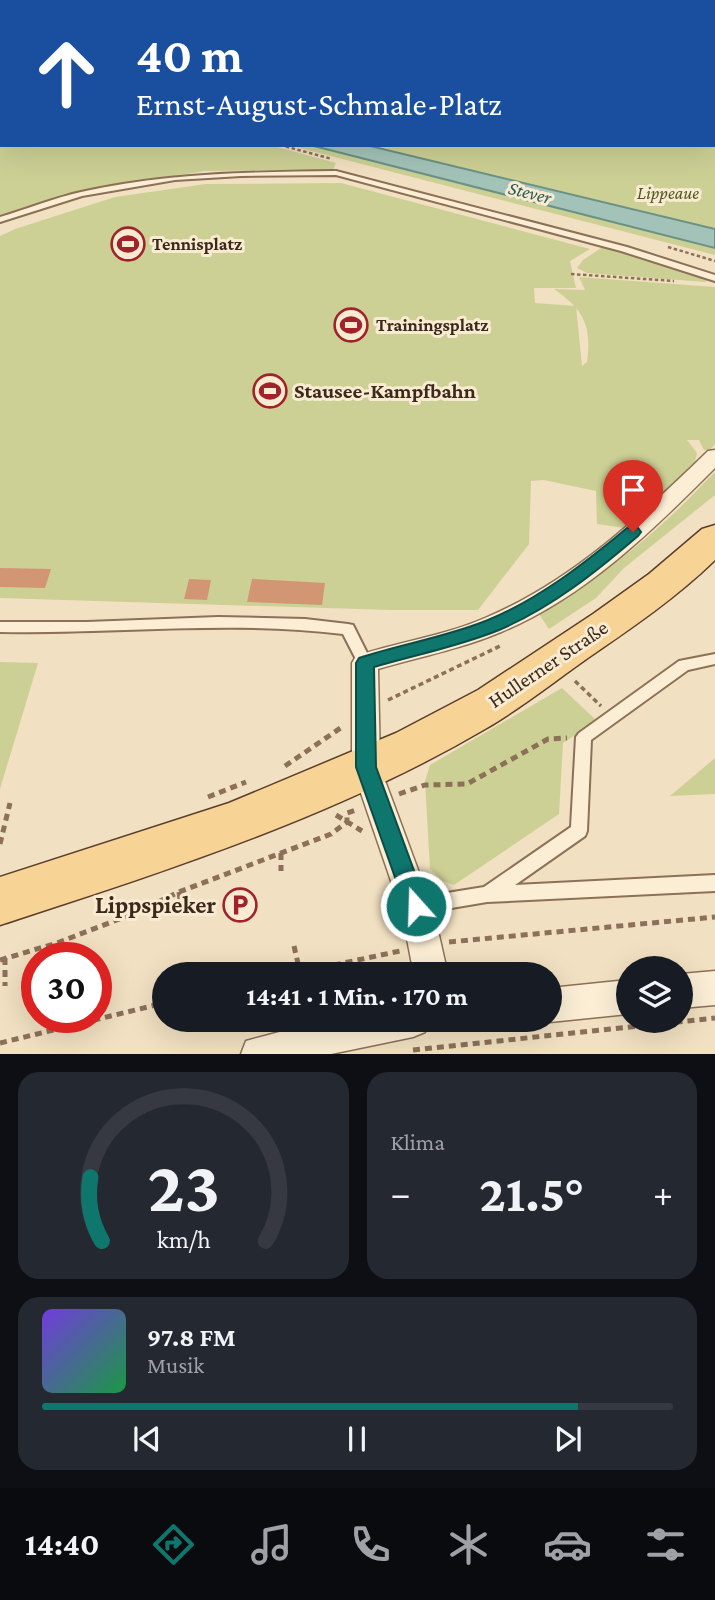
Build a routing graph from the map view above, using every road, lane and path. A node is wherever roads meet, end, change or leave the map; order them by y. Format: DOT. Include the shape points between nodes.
graph roads {
  1 [pos="0,220"];
  2 [pos="571,274"];
  3 [pos="715,278"];
  4 [pos="678,281"];
  5 [pos="715,456"];
  6 [pos="715,538"];
  7 [pos="0,627"];
  8 [pos="505,643"];
  9 [pos="715,659"];
  10 [pos="365,663"];
  11 [pos="575,681"];
  12 [pos="597,701"];
  13 [pos="365,710"];
  14 [pos="584,737"];
  15 [pos="372,785"];
  16 [pos="294,797"];
  17 [pos="10,803"];
  18 [pos="0,844"];
  19 [pos="281,853"];
  20 [pos="281,871"];
  21 [pos="715,883"];
  22 [pos="179,892"];
  23 [pos="487,894"];
  24 [pos="0,901"];
  25 [pos="181,906"];
  26 [pos="416,906"];
  27 [pos="715,917"];
  28 [pos="294,946"];
  29 [pos="421,956"];
  30 [pos="3,959"];
  31 [pos="298,962"];
  32 [pos="376,962"];
  33 [pos="5,986"];
  34 [pos="715,988"];
  35 [pos="693,990"];
  36 [pos="616,998"];
  37 [pos="562,1004"];
  38 [pos="152,1006"];
  39 [pos="715,1018"];
  40 [pos="408,1035"];
  41 [pos="0,1043"];
  42 [pos="259,1054"];
  1 -- 3 [label="lane" via="57,201 140,183 209,175 336,173 624,249"];
  2 -- 4 [label="path"];
  5 -- 10 [label="street" via="592,566 527,608 492,625"];
  6 -- 15 [label="main road, Hullerner Straße" via="649,597"];
  7 -- 10 [label="lane" via="314,624 348,629"];
  8 -- 13 [label="path"];
  9 -- 14 [label="lane" via="684,665"];
  10 -- 13 [label="street"];
  11 -- 12 [label="path"];
  13 -- 15 [label="street"];
  13 -- 16 [label="path" via="281,769"];
  14 -- 15 [label="path" via="548,739 467,784"];
  14 -- 23 [label="lane" via="579,831"];
  15 -- 16 [label="main road, Hullerner Straße"];
  15 -- 19 [label="path" via="346,813 347,822 331,834"];
  15 -- 26 [label="street"];
  16 -- 24 [label="main road, Hullerner Straße" via="145,855"];
  17 -- 18 [label="path"];
  19 -- 20 [label="path"];
  19 -- 22 [label="path"];
  21 -- 23 [label="lane"];
  22 -- 25 [label="path"];
  22 -- 30 [label="path" via="135,914"];
  23 -- 26 [label="lane"];
  26 -- 29 [label="street"];
  27 -- 29 [label="path"];
  28 -- 31 [label="path"];
  29 -- 32 [label="path"];
  30 -- 33 [label="path"];
  34 -- 35 [label="street"];
  36 -- 37 [label="street"];
  38 -- 41 [label="path"];
  39 -- 40 [label="path"];
  40 -- 42 [label="street" via="349,1032"];
}
